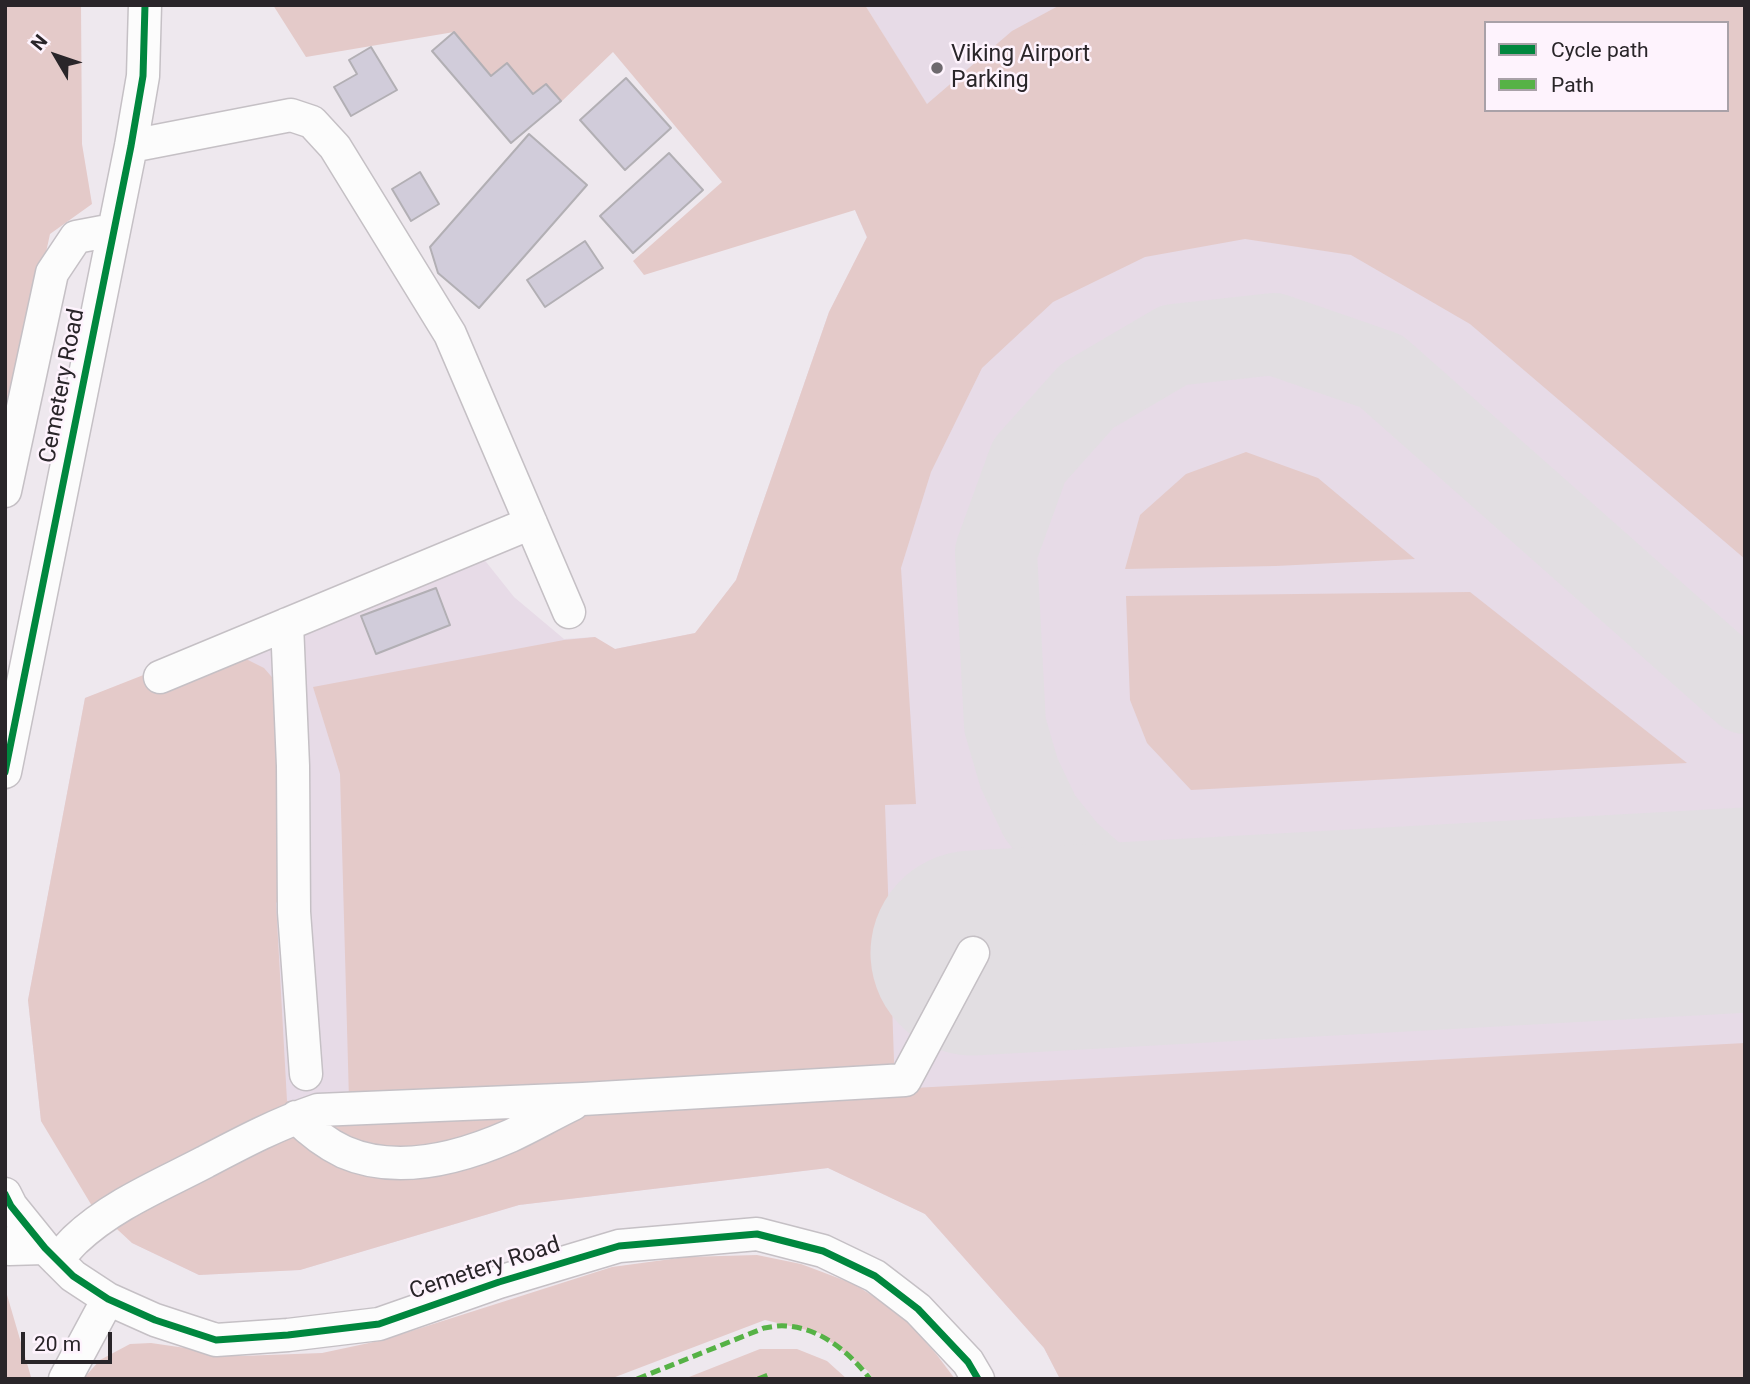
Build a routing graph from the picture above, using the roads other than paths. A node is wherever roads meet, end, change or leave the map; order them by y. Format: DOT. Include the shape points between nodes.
graph roads {
  1 [pos="145,5"];
  2 [pos="131,146"];
  3 [pos="113,230"];
  4 [pos="5,491"];
  5 [pos="531,523"];
  6 [pos="569,612"];
  7 [pos="287,624"];
  8 [pos="160,677"];
  9 [pos="5,772"];
  10 [pos="973,953"];
  11 [pos="306,1074"];
  12 [pos="583,1099"];
  13 [pos="296,1117"];
  14 [pos="5,1194"];
  15 [pos="5,1243"];
  16 [pos="51,1254"];
  17 [pos="108,1299"];
  18 [pos="65,1379"];
  19 [pos="978,1379"];
  1 -- 2 [label="street, Cemetery Road" via="143,76"];
  2 -- 3 [label="street, Cemetery Road"];
  2 -- 5 [label="street" via="291,115 312,122 335,147 450,334"];
  3 -- 4 [label="street" via="76,237 52,273"];
  3 -- 9 [label="street, Cemetery Road"];
  5 -- 6 [label="street"];
  5 -- 7 [label="street"];
  7 -- 8 [label="street"];
  7 -- 11 [label="street" via="294,912"];
  10 -- 12 [label="street" via="905,1080"];
  12 -- 13 [label="street" via="318,1110"];
  12 -- 13 [label="street" via="509,1136 427,1162 367,1159 345,1152"];
  13 -- 16 [label="street" via="155,1186"];
  14 -- 16 [label="street, Cemetery Road"];
  15 -- 16 [label="street" via="9,1249"];
  16 -- 17 [label="street, Cemetery Road" via="73,1276"];
  17 -- 18 [label="street"];
  17 -- 19 [label="street, Cemetery Road" via="216,1340 288,1335 379,1324 619,1246 757,1234 823,1251 875,1276 918,1309"];
}
